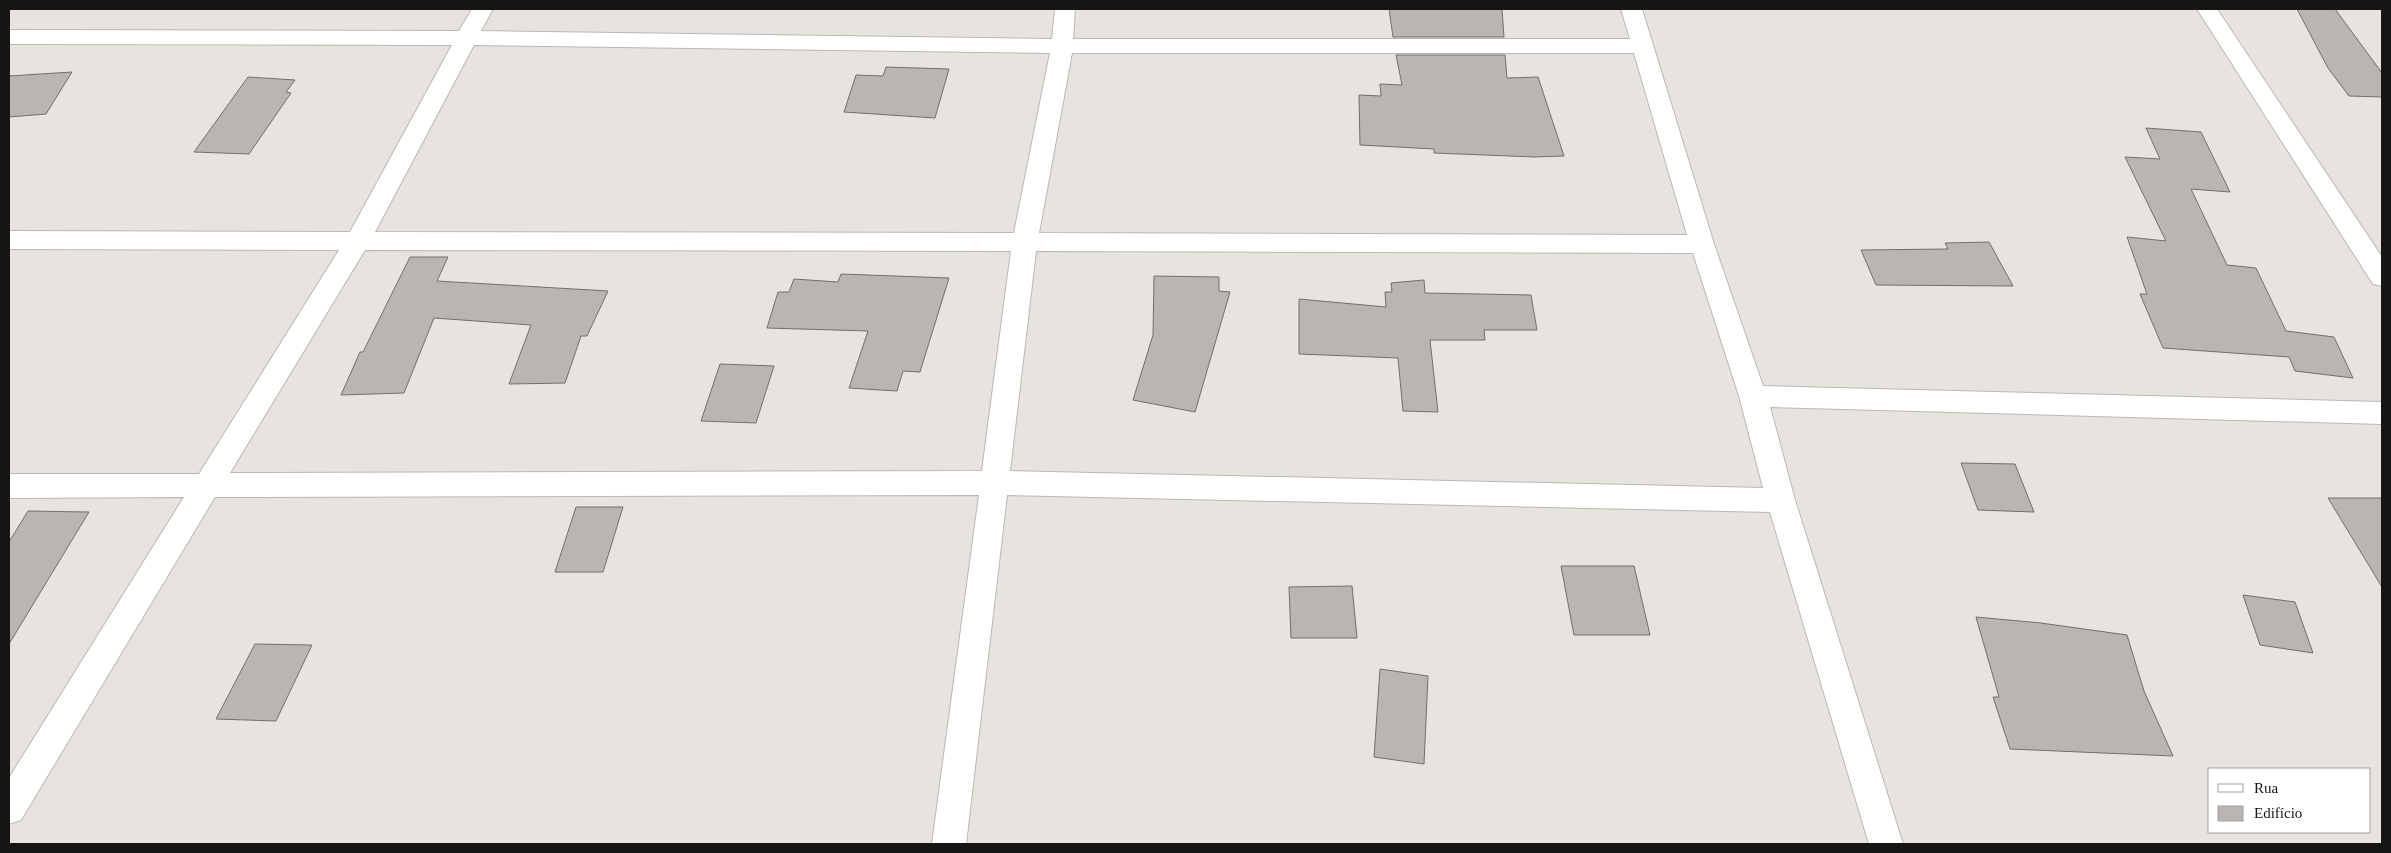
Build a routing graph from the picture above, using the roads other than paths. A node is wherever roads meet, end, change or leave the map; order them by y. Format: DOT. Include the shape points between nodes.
graph roads {
  1 [pos="482,9"];
  2 [pos="1065,9"];
  3 [pos="1632,9"];
  4 [pos="2207,9"];
  5 [pos="9,37"];
  6 [pos="466,38"];
  7 [pos="1062,46"];
  8 [pos="1643,46"];
  9 [pos="9,240"];
  10 [pos="357,242"];
  11 [pos="1025,242"];
  12 [pos="1702,244"];
  13 [pos="2382,277"];
  14 [pos="1753,396"];
  15 [pos="2382,413"];
  16 [pos="995,483"];
  17 [pos="9,486"];
  18 [pos="207,486"];
  19 [pos="1781,500"];
  20 [pos="9,808"];
  21 [pos="950,844"];
  22 [pos="1886,844"];
  1 -- 6 [label="street"];
  2 -- 7 [label="street"];
  3 -- 8 [label="street"];
  4 -- 13 [label="street"];
  5 -- 6 [label="street"];
  6 -- 7 [label="street"];
  6 -- 10 [label="street"];
  7 -- 8 [label="street"];
  7 -- 11 [label="street"];
  8 -- 12 [label="street"];
  9 -- 10 [label="street"];
  10 -- 11 [label="street"];
  10 -- 18 [label="street"];
  11 -- 12 [label="street"];
  11 -- 16 [label="street"];
  12 -- 14 [label="street"];
  14 -- 15 [label="street"];
  14 -- 19 [label="street"];
  16 -- 18 [label="street"];
  16 -- 19 [label="street"];
  16 -- 21 [label="street"];
  17 -- 18 [label="street"];
  18 -- 20 [label="street"];
  19 -- 22 [label="street"];
}
